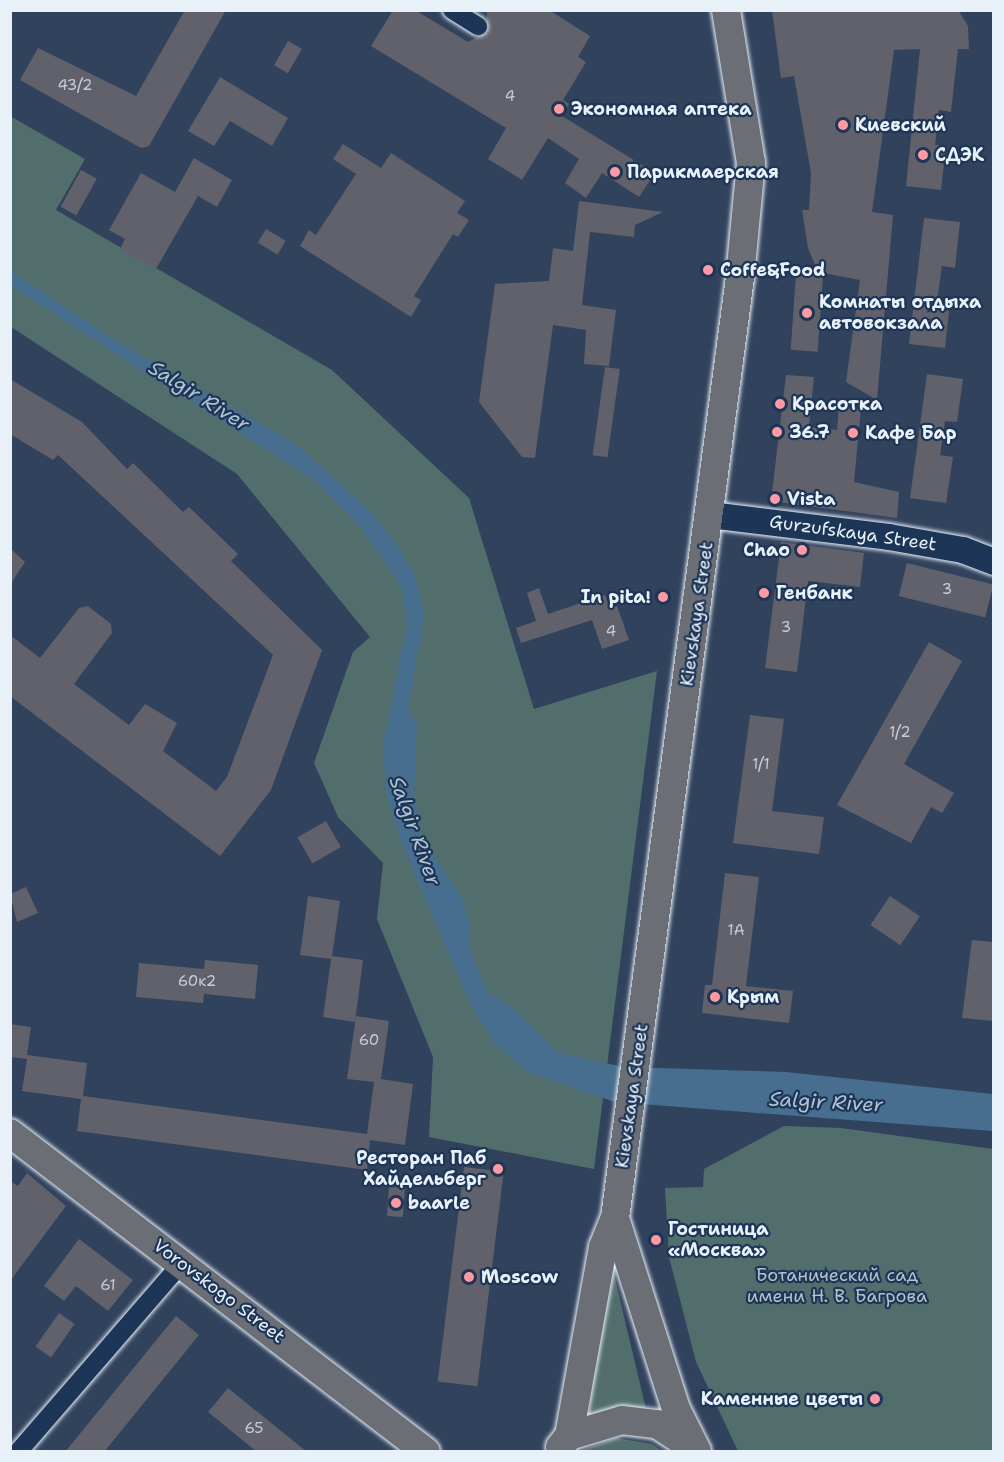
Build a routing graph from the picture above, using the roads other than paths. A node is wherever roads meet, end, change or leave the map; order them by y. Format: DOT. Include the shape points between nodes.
graph roads {
  1 [pos="452,10"];
  2 [pos="726,10"];
  3 [pos="478,26"];
  4 [pos="710,515"];
  5 [pos="993,562"];
  6 [pos="10,1133"];
  7 [pos="615,1218"];
  8 [pos="182,1263"];
  9 [pos="563,1444"];
  10 [pos="697,1451"];
  11 [pos="18,1452"];
  12 [pos="426,1452"];
  1 -- 3 [label="street"];
  2 -- 4 [label="main road, Kievskaya Street" via="751,163"];
  4 -- 5 [label="main road, Gurzufskaya Street" via="870,533 963,550"];
  4 -- 7 [label="main road, Kievskaya Street"];
  6 -- 8 [label="main road, Vorovskogo Street"];
  7 -- 9 [label="main road, Kievskaya Street" via="603,1247"];
  7 -- 10 [label="main road, Kievskaya Street" via="663,1371"];
  8 -- 11 [label="street"];
  8 -- 12 [label="main road, Vorovskogo Street"];
  9 -- 10 [label="main road" via="605,1422 639,1421 657,1424"];
}
